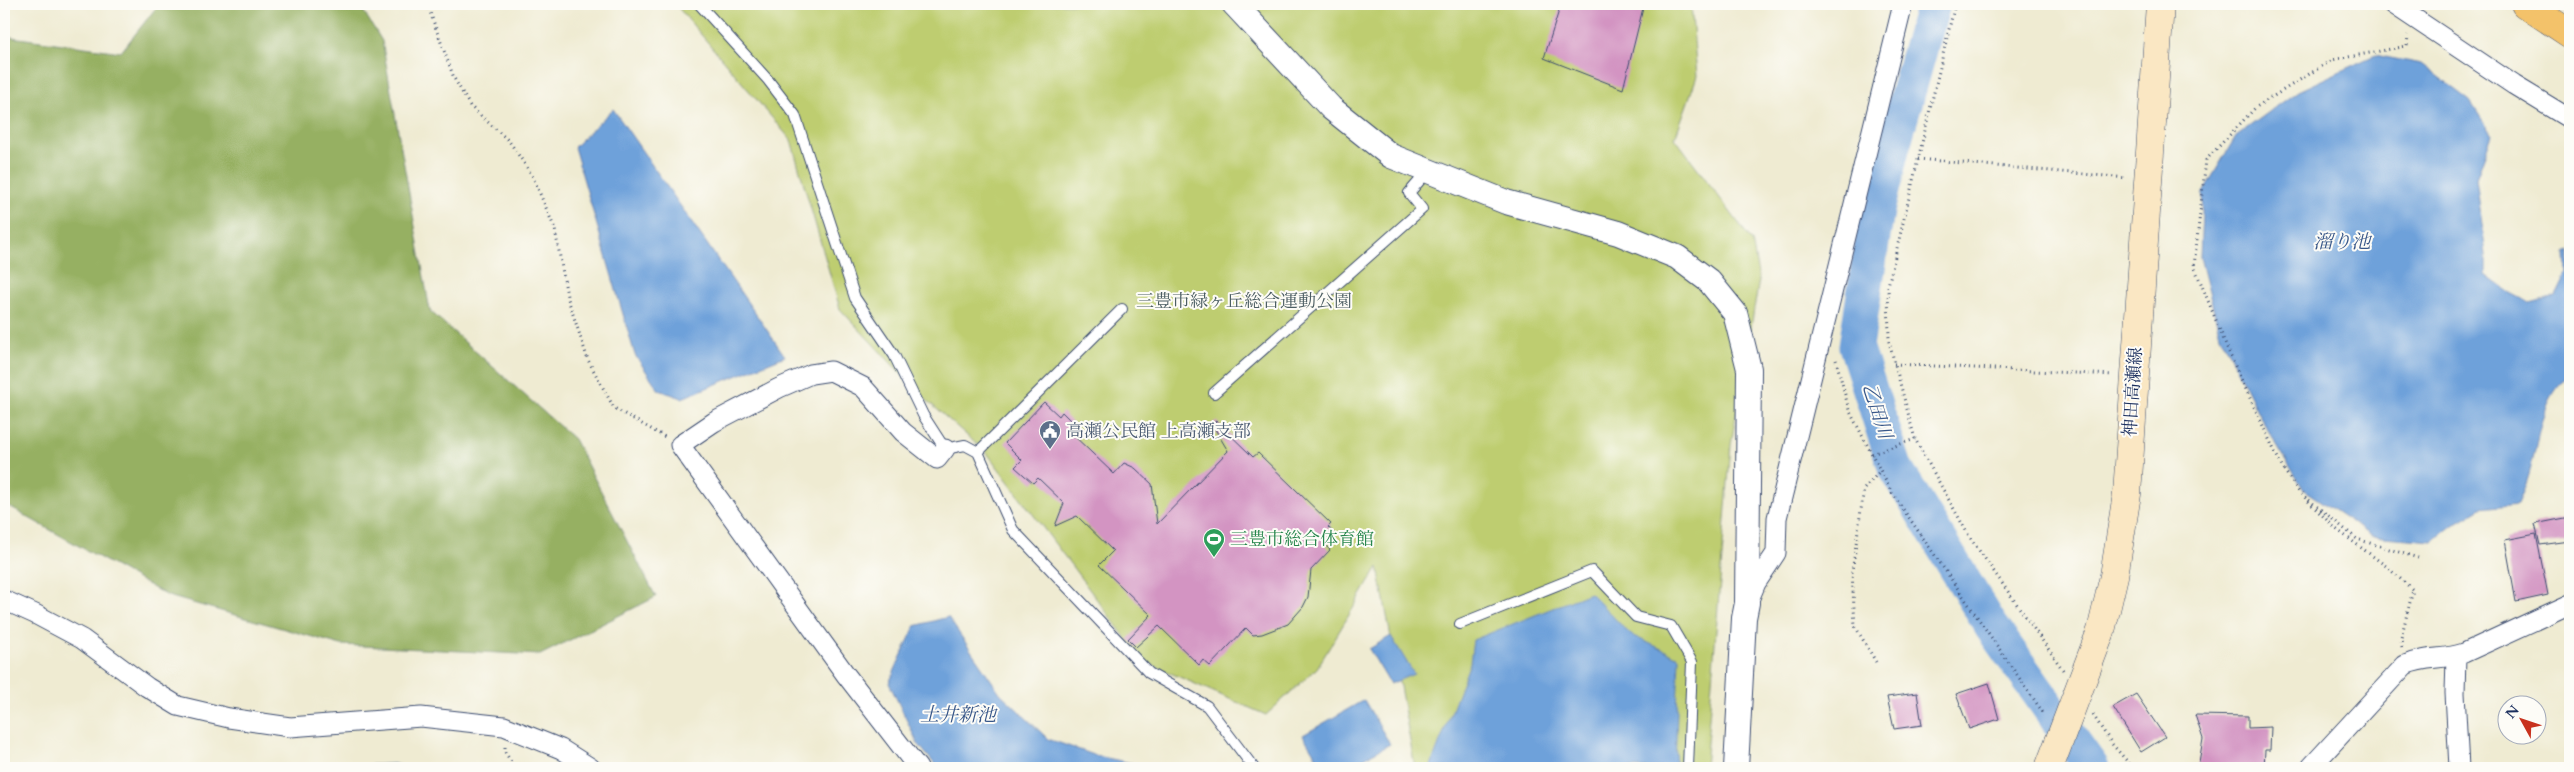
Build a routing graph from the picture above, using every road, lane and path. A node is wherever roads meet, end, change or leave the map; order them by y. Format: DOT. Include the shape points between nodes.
graph roads {
  1 [pos="427,4"];
  2 [pos="699,4"];
  3 [pos="1234,4"];
  4 [pos="1903,4"];
  5 [pos="1955,4"];
  6 [pos="2160,4"];
  7 [pos="2393,4"];
  8 [pos="2525,4"];
  9 [pos="2409,15"];
  10 [pos="2570,34"];
  11 [pos="2570,119"];
  12 [pos="1918,159"];
  13 [pos="1428,171"];
  14 [pos="2148,179"];
  15 [pos="1122,309"];
  16 [pos="1835,357"];
  17 [pos="1894,364"];
  18 [pos="2134,376"];
  19 [pos="1214,393"];
  20 [pos="1915,439"];
  21 [pos="680,445"];
  22 [pos="945,449"];
  23 [pos="978,452"];
  24 [pos="1872,454"];
  25 [pos="1880,470"];
  26 [pos="2299,492"];
  27 [pos="2418,558"];
  28 [pos="4,600"];
  29 [pos="1747,603"];
  30 [pos="2570,604"];
  31 [pos="1460,624"];
  32 [pos="2456,656"];
  33 [pos="1876,662"];
  34 [pos="2405,665"];
  35 [pos="2079,693"];
  36 [pos="2062,739"];
  37 [pos="591,768"];
  38 [pos="918,768"];
  39 [pos="1254,768"];
  40 [pos="1688,768"];
  41 [pos="1736,768"];
  42 [pos="2049,768"];
  43 [pos="2133,768"];
  44 [pos="2310,768"];
  45 [pos="2459,768"];
  1 -- 21 [label="path" via="454,78 470,106 509,141 532,175 555,229 567,296 588,360 614,408"];
  2 -- 22 [label="lane" via="795,115 855,298 894,355 923,415"];
  3 -- 13 [label="street" via="1331,108 1391,156"];
  4 -- 29 [label="street" via="1777,518 1776,553"];
  5 -- 12 [label="path"];
  6 -- 14 [label="main road, 神田高瀬線"];
  7 -- 9 [label="street"];
  8 -- 10 [label="highway"];
  9 -- 11 [label="street" via="2514,86"];
  9 -- 26 [label="path" via="2407,46 2332,60 2256,107 2206,160 2194,266 2230,355 2282,467"];
  12 -- 14 [label="path"];
  12 -- 17 [label="path" via="1888,286 1889,342"];
  13 -- 19 [label="lane" via="1409,193 1422,209"];
  13 -- 29 [label="street" via="1506,202 1618,233 1677,257 1709,281 1735,313 1749,369"];
  14 -- 18 [label="main road, 神田高瀬線"];
  15 -- 23 [label="lane"];
  16 -- 24 [label="path" via="1849,410"];
  17 -- 18 [label="path"];
  17 -- 20 [label="path"];
  18 -- 35 [label="main road, 神田高瀬線" via="2127,494 2114,576 2102,630"];
  20 -- 24 [label="path"];
  20 -- 35 [label="path" via="1968,536"];
  21 -- 22 [label="street" via="714,422 779,388 811,374 831,371 863,386 903,432 936,459"];
  21 -- 38 [label="street" via="846,675"];
  22 -- 23 [label="lane" via="966,445"];
  23 -- 39 [label="lane" via="1013,530 1149,673 1207,706"];
  24 -- 25 [label="path"];
  25 -- 33 [label="path" via="1864,489 1852,572 1855,626"];
  25 -- 36 [label="path" via="1892,493"];
  26 -- 27 [label="path" via="2358,539"];
  26 -- 34 [label="path" via="2336,529 2413,590 2401,638"];
  28 -- 37 [label="street" via="82,639 178,706 290,727 421,717 504,726 561,749"];
  29 -- 41 [label="street"];
  30 -- 32 [label="street"];
  31 -- 40 [label="lane" via="1592,571 1636,617 1671,626 1692,662"];
  32 -- 34 [label="street" via="2417,660"];
  32 -- 45 [label="street"];
  34 -- 44 [label="street"];
  35 -- 36 [label="main road, 神田高瀬線"];
  35 -- 43 [label="path" via="2112,744"];
  36 -- 42 [label="main road, 神田高瀬線"];
}
